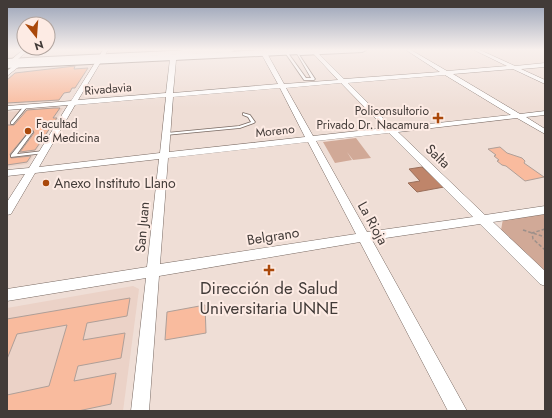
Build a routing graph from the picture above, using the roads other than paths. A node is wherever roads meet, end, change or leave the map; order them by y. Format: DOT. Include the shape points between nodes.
graph roads {
  1 [pos="93,70"];
  2 [pos="177,70"];
  3 [pos="275,70"];
  4 [pos="298,70"];
  5 [pos="307,70"];
  6 [pos="333,70"];
  7 [pos="442,70"];
  8 [pos="494,70"];
  9 [pos="517,70"];
  10 [pos="448,73"];
  11 [pos="345,82"];
  12 [pos="545,82"];
  13 [pos="282,87"];
  14 [pos="170,95"];
  15 [pos="72,103"];
  16 [pos="25,107"];
  17 [pos="7,108"];
  18 [pos="545,113"];
  19 [pos="244,114"];
  20 [pos="519,116"];
  21 [pos="12,122"];
  22 [pos="391,130"];
  23 [pos="31,132"];
  24 [pos="545,132"];
  25 [pos="166,134"];
  26 [pos="310,139"];
  27 [pos="43,152"];
  28 [pos="164,156"];
  29 [pos="32,170"];
  30 [pos="7,173"];
  31 [pos="545,210"];
  32 [pos="7,211"];
  33 [pos="484,219"];
  34 [pos="363,237"];
  35 [pos="153,271"];
  36 [pos="545,280"];
  37 [pos="7,295"];
  38 [pos="140,411"];
  39 [pos="458,411"];
  1 -- 15 [label="street"];
  2 -- 14 [label="street, San Juan"];
  3 -- 13 [label="street, La Rioja"];
  4 -- 5 [label="lane" via="305,79 312,80"];
  6 -- 11 [label="street, Salta"];
  7 -- 10 [label="street"];
  8 -- 10 [label="street, Rivadavia"];
  9 -- 12 [label="street"];
  10 -- 11 [label="street, Rivadavia"];
  10 -- 20 [label="street"];
  11 -- 13 [label="street, Rivadavia"];
  11 -- 22 [label="street, Salta"];
  13 -- 14 [label="street, Rivadavia"];
  13 -- 26 [label="street, La Rioja"];
  14 -- 15 [label="street, Rivadavia"];
  14 -- 25 [label="street, San Juan"];
  15 -- 16 [label="street, Rivadavia"];
  15 -- 27 [label="street"];
  16 -- 17 [label="street, Rivadavia"];
  16 -- 21 [label="lane"];
  18 -- 20 [label="street, Moreno"];
  19 -- 25 [label="lane" via="253,122 240,127"];
  20 -- 22 [label="street, Moreno"];
  20 -- 24 [label="street"];
  22 -- 26 [label="street, Moreno"];
  22 -- 33 [label="street, Salta"];
  23 -- 27 [label="lane" via="13,156"];
  25 -- 28 [label="street, San Juan"];
  26 -- 28 [label="street, Moreno"];
  26 -- 34 [label="street, La Rioja"];
  27 -- 29 [label="street"];
  28 -- 29 [label="street, Moreno"];
  28 -- 35 [label="street, San Juan"];
  29 -- 30 [label="street, Moreno"];
  29 -- 32 [label="street"];
  31 -- 33 [label="street, Belgrano"];
  33 -- 34 [label="street, Belgrano"];
  33 -- 36 [label="street, Salta"];
  34 -- 35 [label="street, Belgrano"];
  34 -- 39 [label="street, La Rioja"];
  35 -- 37 [label="street, Belgrano"];
  35 -- 38 [label="street, San Juan"];
}
